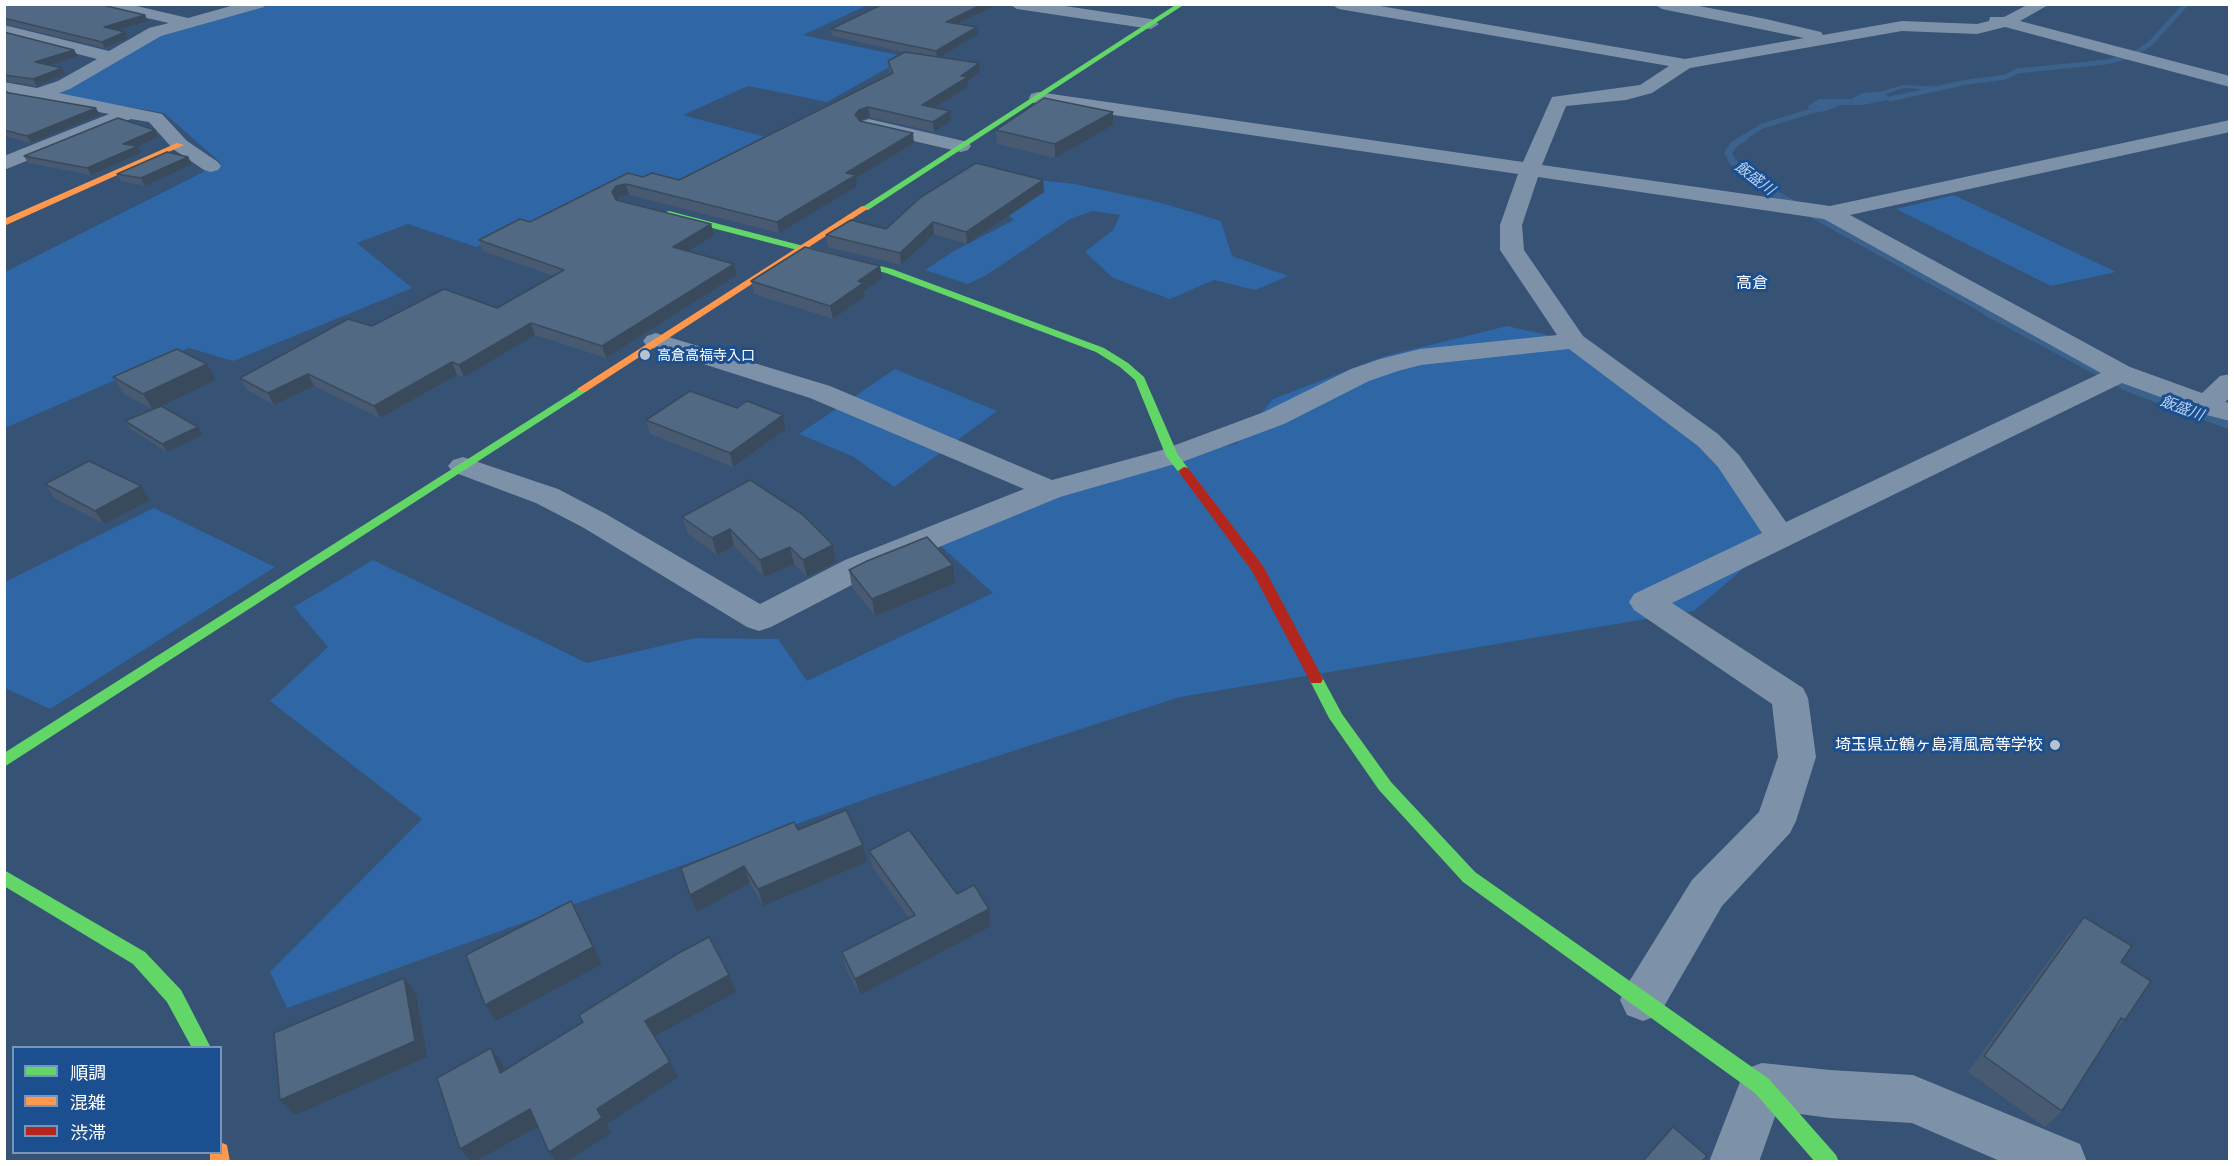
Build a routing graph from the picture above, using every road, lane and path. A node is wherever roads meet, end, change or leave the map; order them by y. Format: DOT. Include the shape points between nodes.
graph roads {
  1 [pos="104,4"];
  2 [pos="258,4"];
  3 [pos="1017,4"];
  4 [pos="1182,4"];
  5 [pos="1339,4"];
  6 [pos="1662,4"];
  7 [pos="2042,4"];
  8 [pos="1962,12"];
  9 [pos="2007,22"];
  10 [pos="189,23"];
  11 [pos="1151,24"];
  12 [pos="4,30"];
  13 [pos="1826,39"];
  14 [pos="111,57"];
  15 [pos="1685,64"];
  16 [pos="2229,82"];
  17 [pos="4,87"];
  18 [pos="36,95"];
  19 [pos="1038,98"];
  20 [pos="128,112"];
  21 [pos="869,125"];
  22 [pos="2229,126"];
  23 [pos="180,145"];
  24 [pos="961,146"];
  25 [pos="10,158"];
  26 [pos="211,166"];
  27 [pos="1530,170"];
  28 [pos="651,210"];
  29 [pos="1830,213"];
  30 [pos="4,223"];
  31 [pos="802,247"];
  32 [pos="656,341"];
  33 [pos="1574,341"];
  34 [pos="2121,373"];
  35 [pos="2229,382"];
  36 [pos="2217,410"];
  37 [pos="1172,456"];
  38 [pos="463,466"];
  39 [pos="1049,490"];
  40 [pos="1780,537"];
  41 [pos="4,761"];
  42 [pos="4,877"];
  43 [pos="1643,1000"];
  44 [pos="201,1046"];
  45 [pos="1762,1086"];
  46 [pos="1734,1161"];
  47 [pos="1829,1161"];
  48 [pos="2062,1161"];
  1 -- 10 [label="street"];
  2 -- 10 [label="street"];
  3 -- 11 [label="street"];
  4 -- 11 [label="street"];
  5 -- 15 [label="street"];
  6 -- 13 [label="street"];
  7 -- 9 [label="street"];
  8 -- 9 [label="street"];
  9 -- 13 [label="street" via="1977,29 1902,26"];
  9 -- 16 [label="street"];
  10 -- 14 [label="street" via="148,35"];
  11 -- 19 [label="street"];
  12 -- 14 [label="street"];
  13 -- 15 [label="street"];
  14 -- 18 [label="street" via="64,85"];
  15 -- 27 [label="street" via="1646,89 1559,101"];
  17 -- 18 [label="street"];
  18 -- 20 [label="street"];
  19 -- 24 [label="street"];
  19 -- 27 [label="street"];
  20 -- 23 [label="street" via="155,118"];
  20 -- 25 [label="street"];
  21 -- 24 [label="street"];
  22 -- 29 [label="street"];
  23 -- 26 [label="street"];
  23 -- 30 [label="street"];
  24 -- 31 [label="street"];
  27 -- 29 [label="street"];
  27 -- 33 [label="street" via="1511,225 1512,250"];
  28 -- 31 [label="street"];
  29 -- 34 [label="street"];
  31 -- 32 [label="street"];
  31 -- 37 [label="street" via="888,271 1100,350 1140,379"];
  32 -- 38 [label="street"];
  32 -- 39 [label="street" via="820,392"];
  33 -- 37 [label="street" via="1420,357 1389,365 1360,375 1274,418"];
  33 -- 40 [label="street" via="1708,440 1730,461"];
  34 -- 36 [label="street"];
  34 -- 40 [label="street"];
  35 -- 36 [label="street"];
  37 -- 39 [label="street"];
  37 -- 43 [label="street" via="1258,569 1337,718 1385,786 1469,877"];
  38 -- 39 [label="street" via="547,496 595,520 759,619 857,568"];
  38 -- 41 [label="street"];
  40 -- 43 [label="street" via="1646,602 1790,698 1797,757 1776,821 1707,893"];
  42 -- 44 [label="street" via="139,958 174,996"];
  43 -- 45 [label="street"];
  45 -- 46 [label="street"];
  45 -- 47 [label="street"];
  45 -- 48 [label="street" via="1913,1098"];
}
